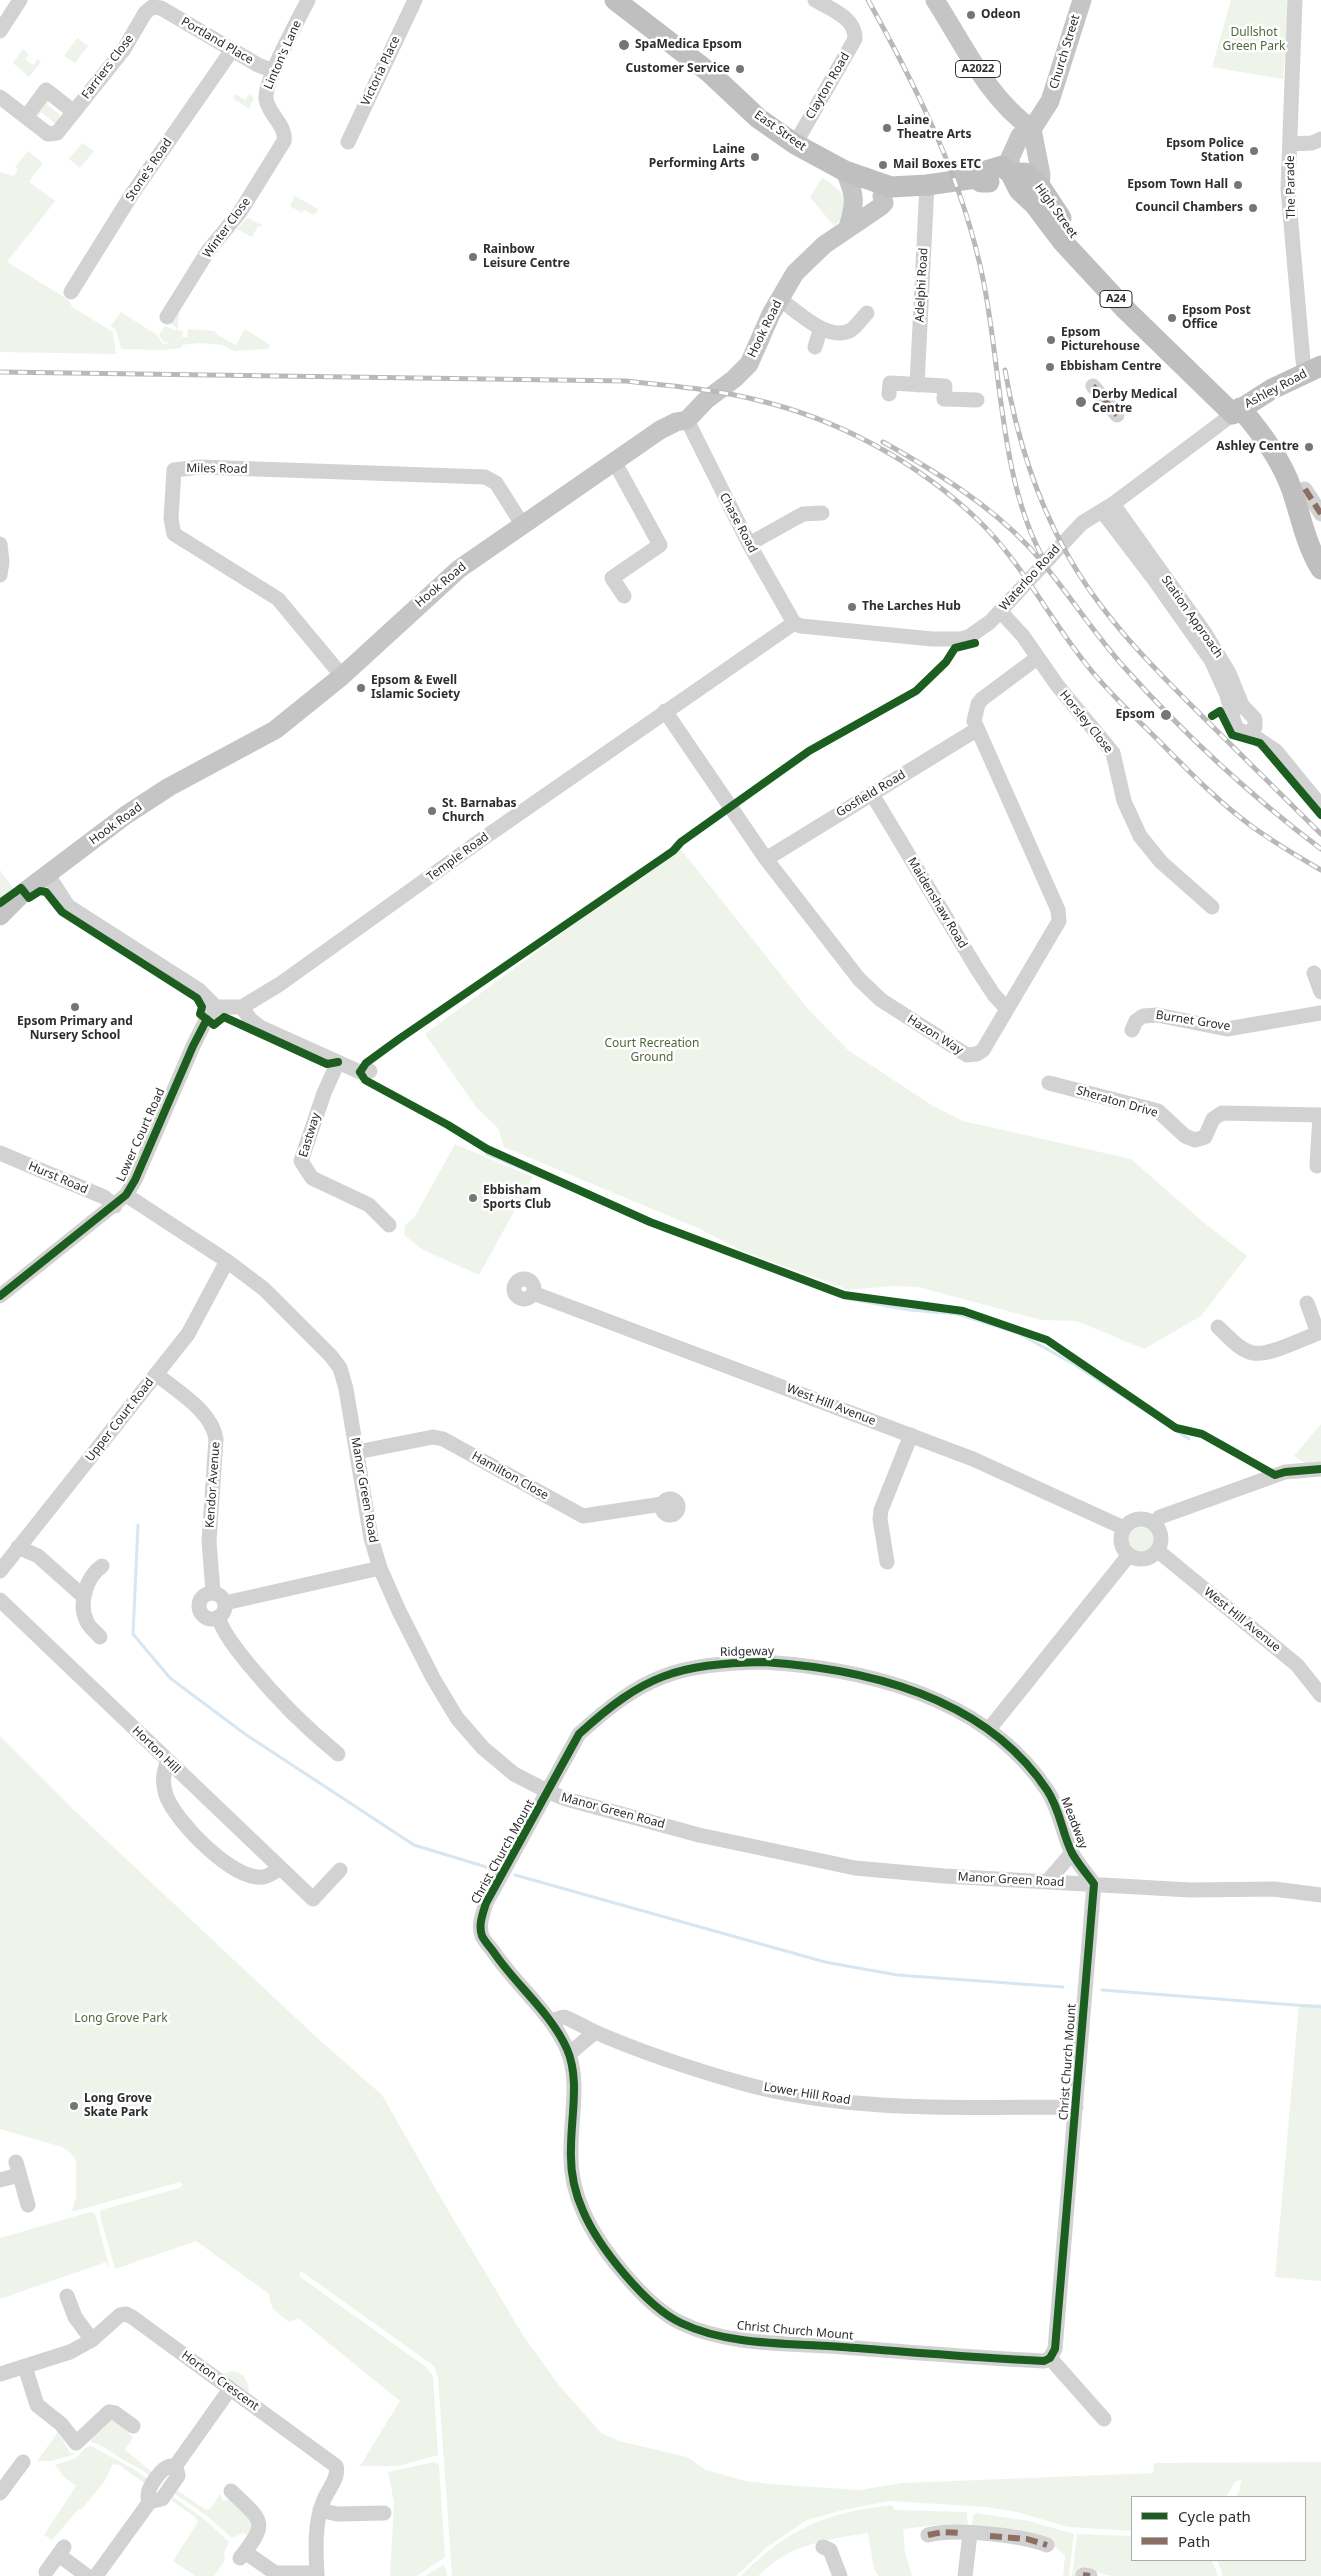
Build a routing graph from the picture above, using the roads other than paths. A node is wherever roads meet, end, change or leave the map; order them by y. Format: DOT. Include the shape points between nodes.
graph roads {
  1 [pos="20,0"];
  2 [pos="308,0"];
  3 [pos="415,0"];
  4 [pos="615,0"];
  5 [pos="815,0"];
  6 [pos="934,0"];
  7 [pos="1082,0"];
  8 [pos="1295,0"];
  9 [pos="161,8"];
  10 [pos="0,32"];
  11 [pos="232,50"];
  12 [pos="274,71"];
  13 [pos="0,96"];
  14 [pos="74,112"];
  15 [pos="26,117"];
  16 [pos="1032,129"];
  17 [pos="285,137"];
  18 [pos="1321,140"];
  19 [pos="348,142"];
  20 [pos="795,144"];
  21 [pos="1290,144"];
  22 [pos="845,171"];
  23 [pos="1011,174"];
  24 [pos="927,186"];
  25 [pos="1040,186"];
  26 [pos="887,192"];
  27 [pos="848,227"];
  28 [pos="71,292"];
  29 [pos="780,299"];
  30 [pos="867,313"];
  31 [pos="167,318"];
  32 [pos="820,330"];
  33 [pos="814,347"];
  34 [pos="1314,370"];
  35 [pos="917,385"];
  36 [pos="1093,386"];
  37 [pos="889,394"];
  38 [pos="977,400"];
  39 [pos="1240,408"];
  40 [pos="1117,415"];
  41 [pos="687,420"];
  42 [pos="614,461"];
  43 [pos="1305,489"];
  44 [pos="1107,507"];
  45 [pos="822,513"];
  46 [pos="1321,514"];
  47 [pos="522,524"];
  48 [pos="0,544"];
  49 [pos="749,544"];
  50 [pos="1321,569"];
  51 [pos="0,575"];
  52 [pos="624,596"];
  53 [pos="1000,612"];
  54 [pos="794,623"];
  55 [pos="1037,658"];
  56 [pos="342,676"];
  57 [pos="665,711"];
  58 [pos="976,730"];
  59 [pos="872,794"];
  60 [pos="1321,806"];
  61 [pos="766,859"];
  62 [pos="48,875"];
  63 [pos="1212,907"];
  64 [pos="0,916"];
  65 [pos="1314,973"];
  66 [pos="1321,992"];
  67 [pos="216,1007"];
  68 [pos="242,1008"];
  69 [pos="1006,1008"];
  70 [pos="1321,1013"];
  71 [pos="1132,1030"];
  72 [pos="338,1062"];
  73 [pos="370,1071"];
  74 [pos="1050,1083"];
  75 [pos="1321,1115"];
  76 [pos="0,1153"];
  77 [pos="1317,1166"];
  78 [pos="126,1195"];
  79 [pos="114,1206"];
  80 [pos="389,1225"];
  81 [pos="227,1261"];
  82 [pos="534,1293"];
  83 [pos="0,1296"];
  84 [pos="1307,1303"];
  85 [pos="1218,1327"];
  86 [pos="1320,1332"];
  87 [pos="156,1374"];
  88 [pos="911,1435"];
  89 [pos="357,1452"];
  90 [pos="1321,1470"];
  91 [pos="662,1504"];
  92 [pos="1154,1522"];
  93 [pos="1124,1528"];
  94 [pos="18,1547"];
  95 [pos="1158,1551"];
  96 [pos="1129,1555"];
  97 [pos="887,1562"];
  98 [pos="102,1566"];
  99 [pos="380,1568"];
  100 [pos="0,1571"];
  101 [pos="213,1592"];
  102 [pos="84,1597"];
  103 [pos="0,1600"];
  104 [pos="225,1603"];
  105 [pos="218,1618"];
  106 [pos="100,1637"];
  107 [pos="1321,1695"];
  108 [pos="990,1728"];
  109 [pos="338,1754"];
  110 [pos="168,1761"];
  111 [pos="549,1792"];
  112 [pos="1072,1853"];
  113 [pos="280,1868"];
  114 [pos="340,1870"];
  115 [pos="1047,1882"];
  116 [pos="1094,1884"];
  117 [pos="1321,1894"];
  118 [pos="551,2021"];
  119 [pos="595,2032"];
  120 [pos="569,2054"];
  121 [pos="1076,2107"];
  122 [pos="0,2180"];
  123 [pos="28,2205"];
  124 [pos="67,2296"];
  125 [pos="92,2340"];
  126 [pos="1050,2358"];
  127 [pos="25,2367"];
  128 [pos="0,2374"];
  129 [pos="230,2389"];
  130 [pos="1104,2419"];
  131 [pos="133,2426"];
  132 [pos="22,2462"];
  133 [pos="231,2492"];
  134 [pos="0,2493"];
  135 [pos="320,2510"];
  136 [pos="384,2513"];
  137 [pos="970,2534"];
  138 [pos="928,2535"];
  139 [pos="1047,2545"];
  140 [pos="822,2547"];
  141 [pos="46,2572"];
  142 [pos="317,2575"];
  143 [pos="87,2576"];
  144 [pos="96,2576"];
  145 [pos="840,2576"];
  146 [pos="965,2576"];
  1 -- 10 [label="street"];
  2 -- 12 [label="street, Linton's Lane"];
  3 -- 19 [label="street, Victoria Place"];
  4 -- 20 [label="highway, East Street / A24" via="710,73 758,118"];
  5 -- 20 [label="street, Clayton Road" via="847,19 853,27 854,39"];
  6 -- 16 [label="main road, A2022" via="998,100"];
  7 -- 16 [label="main road, Church Street" via="1050,101"];
  8 -- 21 [label="street, The Parade"];
  9 -- 11 [label="street, Portland Place"];
  9 -- 14 [label="street, Farriers Close" via="152,7 145,13 124,49"];
  11 -- 12 [label="street, Portland Place"];
  11 -- 28 [label="street, Stone's Road" via="132,194"];
  12 -- 17 [label="street, Linton's Lane" via="266,98"];
  13 -- 15 [label="street"];
  14 -- 15 [label="street, Farriers Close" via="57,133 48,134"];
  14 -- 15 [label="street" via="46,90"];
  16 -- 23 [label="main road" via="1031,144 1022,164"];
  16 -- 25 [label="main road" via="1041,175"];
  17 -- 31 [label="street, Winter Close" via="240,212 208,251"];
  18 -- 21 [label="street"];
  20 -- 22 [label="highway, East Street / A24"];
  21 -- 34 [label="street, The Parade" via="1288,189 1303,361"];
  22 -- 26 [label="highway, East Street / A24"];
  22 -- 27 [label="main road" via="855,197"];
  23 -- 24 [label="highway, East Street / A24" via="1002,166 979,173 976,178"];
  23 -- 25 [label="highway, High Street / A24" via="1025,173"];
  23 -- 39 [label="highway, High Street / A24" via="1020,190 1062,241 1125,309"];
  24 -- 26 [label="highway, East Street / A24"];
  24 -- 35 [label="street, Adelphi Road"];
  25 -- 39 [label="highway, High Street / A24" via="1071,233 1132,301"];
  26 -- 27 [label="main road, Hook Road" via="880,207 856,225"];
  27 -- 29 [label="main road, Hook Road" via="804,263"];
  29 -- 32 [label="street"];
  29 -- 41 [label="main road, Hook Road" via="749,364"];
  30 -- 32 [label="street" via="847,332"];
  32 -- 33 [label="street"];
  34 -- 39 [label="highway, Ashley Road"];
  35 -- 37 [label="street" via="890,384"];
  35 -- 38 [label="street" via="945,386 944,399"];
  36 -- 40 [label="street"];
  39 -- 44 [label="street, Waterloo Road"];
  39 -- 50 [label="highway, High Street / A24" via="1256,426 1283,468 1312,554"];
  41 -- 42 [label="main road, Hook Road" via="660,430"];
  41 -- 49 [label="street, Chase Road"];
  42 -- 47 [label="main road, Hook Road"];
  42 -- 52 [label="street" via="660,545 612,578"];
  43 -- 46 [label="street"];
  44 -- 53 [label="street, Waterloo Road" via="1070,533"];
  44 -- 60 [label="street, Station Approach" via="1220,655 1239,700 1256,719 1255,727 1249,732 1276,751"];
  45 -- 49 [label="street" via="803,514"];
  47 -- 56 [label="main road, Hook Road" via="459,569"];
  47 -- 56 [label="street, Miles Road" via="496,483 485,477 208,468 174,470 171,519 174,534 278,599"];
  48 -- 51 [label="street"];
  49 -- 54 [label="street, Chase Road"];
  53 -- 54 [label="street, Waterloo Road" via="978,631 961,639 932,639"];
  53 -- 55 [label="street, Horsley Close" via="1023,636"];
  54 -- 57 [label="street, Temple Road"];
  55 -- 58 [label="street" via="982,699 975,713"];
  55 -- 63 [label="street, Horsley Close" via="1112,753 1124,801 1140,836 1161,862"];
  56 -- 62 [label="main road, Hook Road" via="275,730 169,787 126,815"];
  57 -- 61 [label="street, Hazon Way"];
  57 -- 68 [label="street, Temple Road" via="355,932"];
  58 -- 59 [label="street, Gosfield Road"];
  58 -- 69 [label="street, Hazon Way" via="1058,910 1059,921"];
  59 -- 61 [label="street, Gosfield Road"];
  59 -- 69 [label="street, Maidenshaw Road" via="977,969"];
  61 -- 69 [label="street, Hazon Way" via="872,993 951,1045 967,1054 983,1050"];
  62 -- 64 [label="main road, Hook Road" via="17,898"];
  62 -- 67 [label="street" via="68,906 199,990"];
  65 -- 66 [label="street"];
  67 -- 68 [label="street"];
  67 -- 78 [label="street, Lower Court Road" via="193,1046"];
  68 -- 72 [label="street" via="260,1027"];
  70 -- 71 [label="street, Burnet Grove" via="1227,1029 1150,1015 1136,1021"];
  72 -- 73 [label="street" via="360,1072"];
  72 -- 80 [label="street, Eastway" via="301,1161 312,1178 368,1205"];
  74 -- 75 [label="street, Sheraton Drive" via="1158,1112 1184,1136 1195,1140 1204,1137 1213,1119 1222,1113"];
  75 -- 77 [label="street"];
  76 -- 79 [label="street, Hurst Road" via="104,1197"];
  78 -- 79 [label="street, Lower Court Road"];
  78 -- 81 [label="street, Manor Green Road"];
  79 -- 83 [label="street, Lower Court Road"];
  81 -- 87 [label="street, Upper Court Road" via="188,1334"];
  81 -- 89 [label="street, Manor Green Road" via="264,1289 335,1362 346,1389"];
  82 -- 88 [label="street, West Hill Avenue"];
  84 -- 86 [label="street"];
  85 -- 86 [label="street" via="1251,1352 1270,1350"];
  87 -- 94 [label="street, Upper Court Road"];
  87 -- 101 [label="street, Kendor Avenue" via="203,1414 215,1430 209,1540"];
  88 -- 93 [label="street, West Hill Avenue" via="986,1464"];
  88 -- 97 [label="street" via="881,1510"];
  89 -- 91 [label="street, Hamilton Close" via="433,1437 443,1439 582,1516"];
  89 -- 99 [label="street, Manor Green Road" via="371,1538"];
  90 -- 92 [label="street" via="1285,1472"];
  92 -- 93 [label="street" via="1135,1519"];
  92 -- 95 [label="street" via="1162,1539"];
  93 -- 96 [label="street" via="1122,1545"];
  94 -- 100 [label="street, Upper Court Road"];
  94 -- 102 [label="street" via="38,1556"];
  95 -- 96 [label="street" via="1141,1559"];
  95 -- 107 [label="street, West Hill Avenue" via="1297,1665"];
  96 -- 108 [label="street"];
  98 -- 102 [label="street" via="91,1576"];
  99 -- 104 [label="street"];
  99 -- 111 [label="street, Manor Green Road" via="433,1678 457,1718 483,1748 514,1774"];
  101 -- 104 [label="street" via="223,1597"];
  101 -- 105 [label="street" via="200,1600 198,1608 211,1619"];
  102 -- 106 [label="street" via="85,1617"];
  103 -- 110 [label="street, Horton Hill"];
  104 -- 105 [label="street" via="224,1613"];
  105 -- 109 [label="street" via="227,1637 272,1693"];
  108 -- 111 [label="street, Ridgeway" via="953,1707 877,1678 764,1662 690,1667 657,1677 627,1694 579,1734"];
  108 -- 112 [label="street, Meadway" via="1033,1770 1050,1793"];
  110 -- 113 [label="street, Horton Hill"];
  110 -- 113 [label="street" via="163,1771 166,1796 191,1832 236,1870 250,1876 263,1878"];
  111 -- 115 [label="street, Manor Green Road" via="566,1800 699,1835 828,1864 887,1872"];
  111 -- 118 [label="street, Christ Church Mount" via="486,1903 480,1920 482,1936 514,1981"];
  112 -- 115 [label="street, Meadway"];
  112 -- 116 [label="street, Meadway"];
  113 -- 114 [label="street, Horton Hill" via="314,1899"];
  115 -- 116 [label="street, Manor Green Road"];
  116 -- 117 [label="street, Manor Green Road" via="1190,1890 1274,1889"];
  116 -- 121 [label="street, Christ Church Mount"];
  118 -- 119 [label="street, Lower Hill Road" via="564,2017"];
  118 -- 120 [label="street, Christ Church Mount"];
  119 -- 120 [label="street"];
  119 -- 121 [label="street, Lower Hill Road" via="746,2084 814,2097 892,2106"];
  120 -- 126 [label="street, Christ Church Mount" via="574,2086 572,2168 575,2190 583,2211 623,2272 678,2322 696,2330 746,2340 1035,2361"];
  121 -- 126 [label="street, Christ Church Mount" via="1055,2349"];
  122 -- 123 [label="street" via="18,2168"];
  124 -- 125 [label="street" via="75,2317"];
  125 -- 127 [label="street, Horton Crescent" via="67,2354"];
  125 -- 129 [label="street, Horton Crescent" via="118,2316 126,2314"];
  126 -- 130 [label="street"];
  127 -- 128 [label="street, Horton Crescent"];
  127 -- 131 [label="street" via="37,2405 63,2426 74,2445 110,2412"];
  129 -- 135 [label="street, Horton Crescent" via="335,2464 337,2475"];
  129 -- 144 [label="street" via="174,2468 168,2466 162,2470 148,2491 151,2500"];
  132 -- 134 [label="street"];
  133 -- 142 [label="street" via="257,2517 260,2525 242,2555 275,2573"];
  135 -- 136 [label="street" via="337,2514"];
  135 -- 142 [label="street, Horton Crescent"];
  137 -- 138 [label="street" via="943,2532"];
  137 -- 139 [label="street" via="1022,2538"];
  137 -- 146 [label="street"];
  140 -- 145 [label="street" via="830,2550"];
  141 -- 143 [label="street" via="62,2551"];
}
